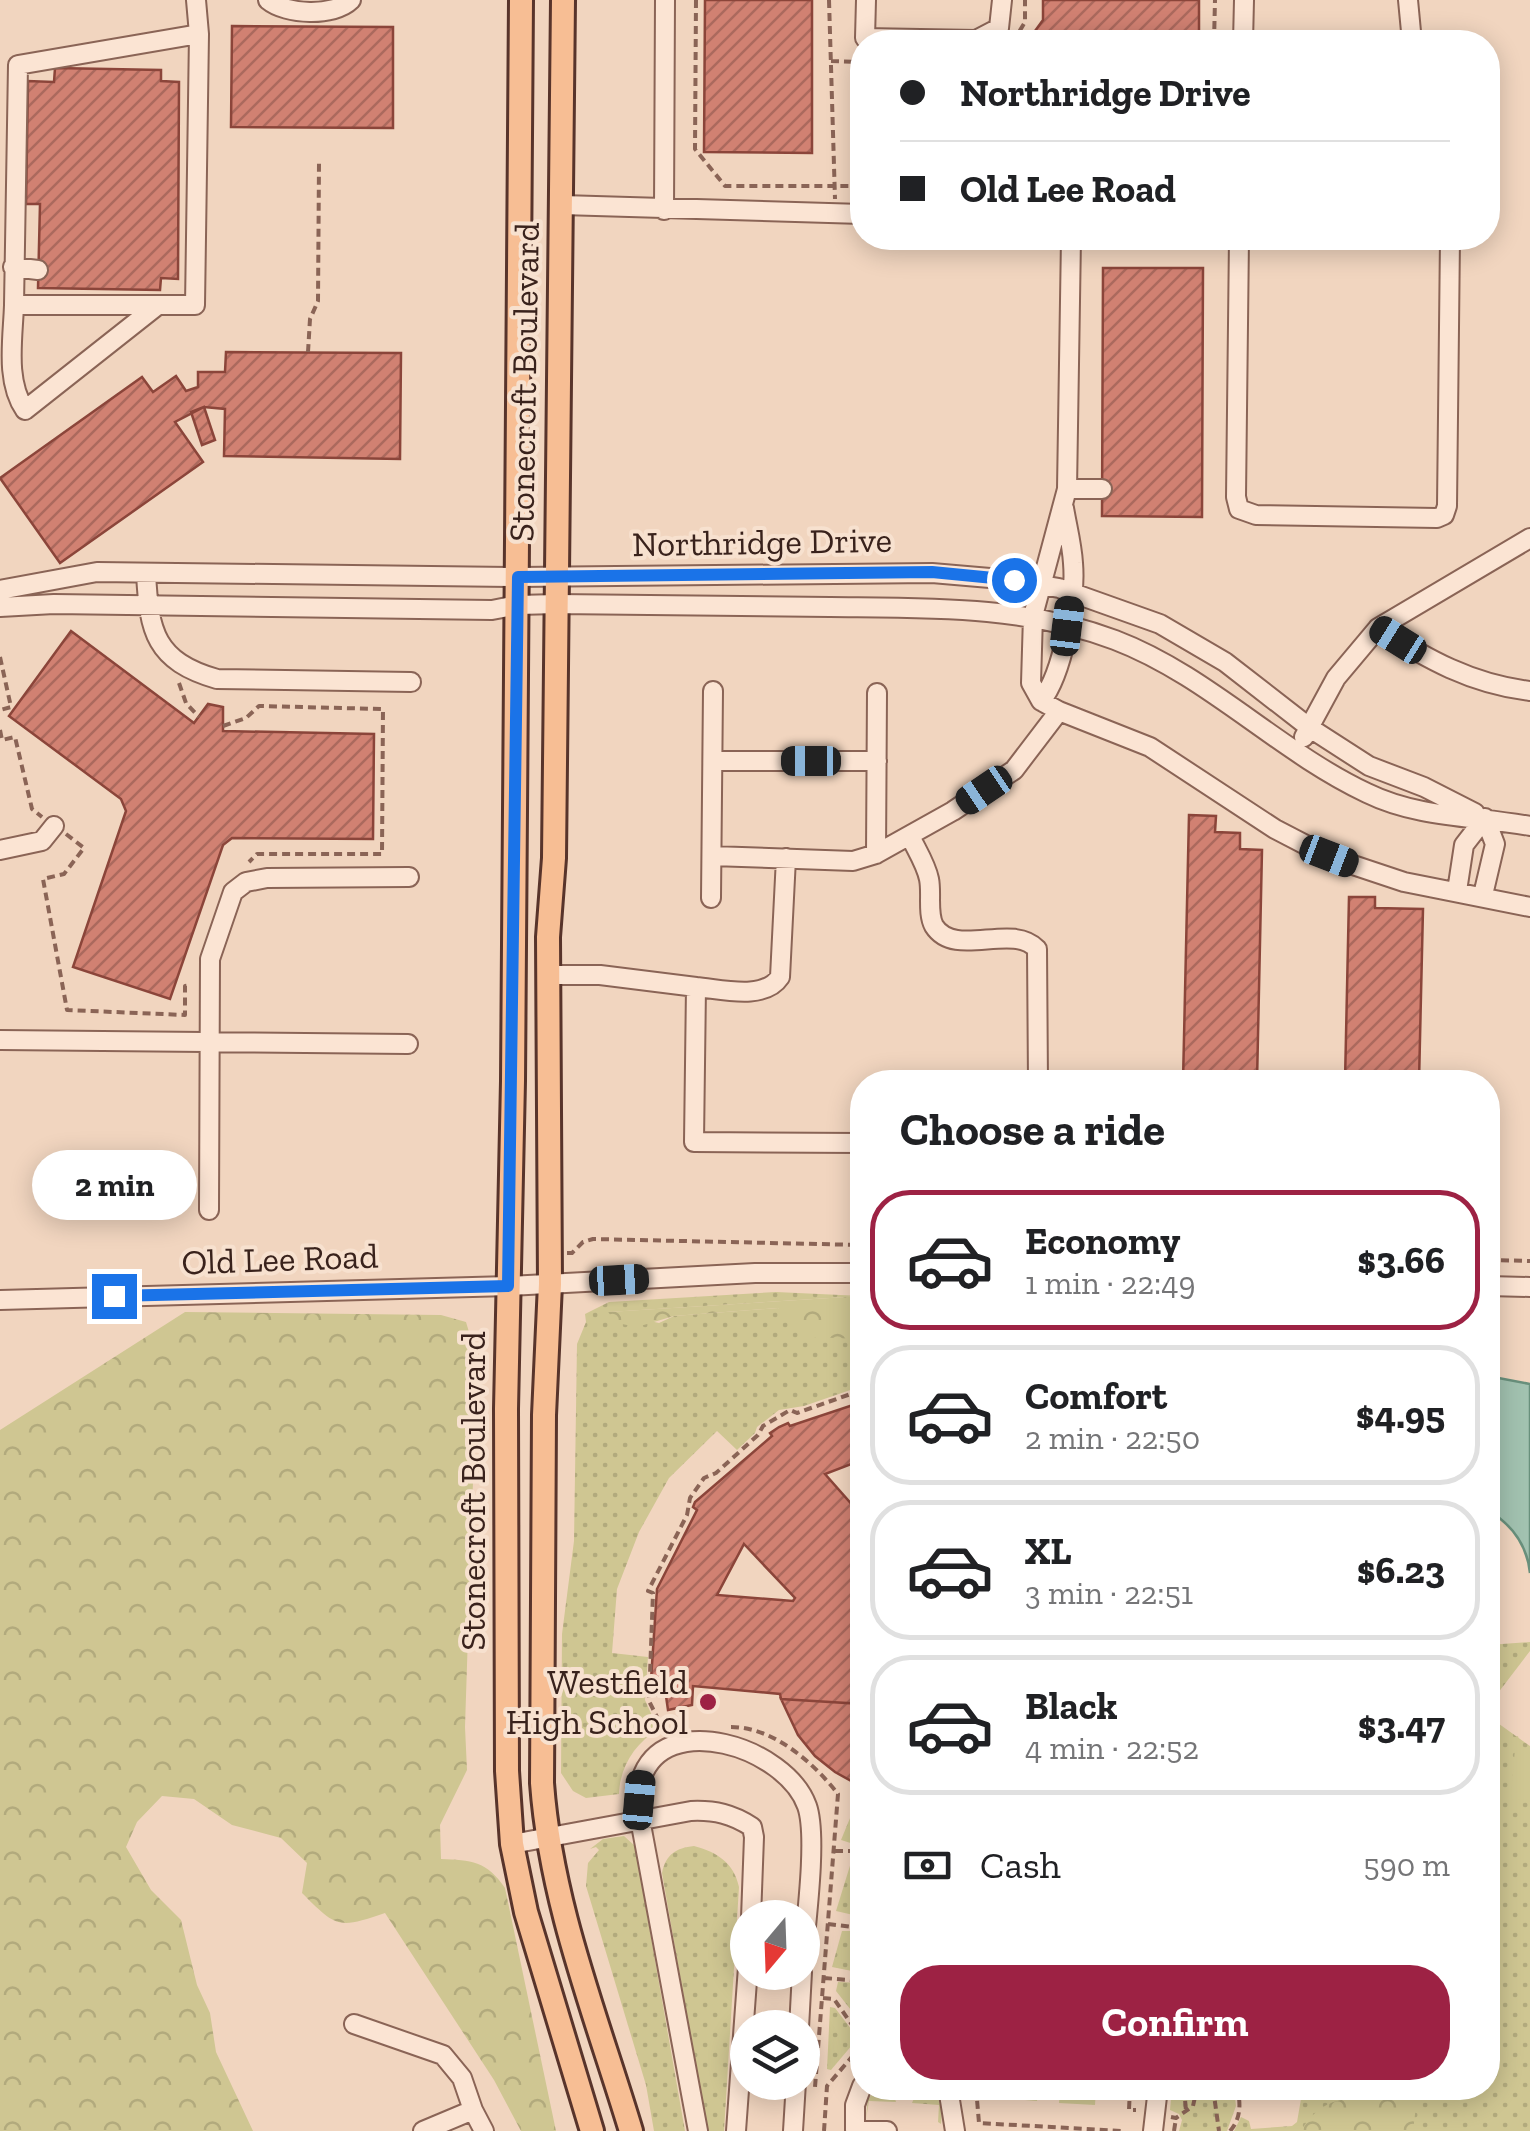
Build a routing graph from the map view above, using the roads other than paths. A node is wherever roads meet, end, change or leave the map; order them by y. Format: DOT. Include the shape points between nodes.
graph roads {
  1 [pos="196,0"];
  2 [pos="268,0"];
  3 [pos="351,0"];
  4 [pos="518,0"];
  5 [pos="565,0"];
  6 [pos="665,0"];
  7 [pos="866,0"];
  8 [pos="1002,0"];
  9 [pos="1244,0"];
  10 [pos="1408,0"];
  11 [pos="865,30"];
  12 [pos="996,30"];
  13 [pos="1243,30"];
  14 [pos="1411,30"];
  15 [pos="199,34"];
  16 [pos="562,205"];
  17 [pos="664,210"];
  18 [pos="850,214"];
  19 [pos="6,229"];
  20 [pos="1070,250"];
  21 [pos="1239,250"];
  22 [pos="1450,250"];
  23 [pos="14,266"];
  24 [pos="38,270"];
  25 [pos="14,305"];
  26 [pos="158,305"];
  27 [pos="1102,489"];
  28 [pos="1064,494"];
  29 [pos="1530,538"];
  30 [pos="146,573"];
  31 [pos="557,576"];
  32 [pos="518,577"];
  33 [pos="1040,585"];
  34 [pos="0,590"];
  35 [pos="1071,593"];
  36 [pos="557,604"];
  37 [pos="148,605"];
  38 [pos="518,605"];
  39 [pos="0,607"];
  40 [pos="1033,616"];
  41 [pos="1067,626"];
  42 [pos="1378,628"];
  43 [pos="411,682"];
  44 [pos="714,691"];
  45 [pos="1530,691"];
  46 [pos="878,693"];
  47 [pos="1041,701"];
  48 [pos="1059,711"];
  49 [pos="1310,728"];
  50 [pos="1294,751"];
  51 [pos="713,761"];
  52 [pos="877,761"];
  53 [pos="1485,818"];
  54 [pos="54,826"];
  55 [pos="1530,826"];
  56 [pos="910,836"];
  57 [pos="0,850"];
  58 [pos="876,854"];
  59 [pos="712,856"];
  60 [pos="786,858"];
  61 [pos="409,877"];
  62 [pos="1457,891"];
  63 [pos="1482,895"];
  64 [pos="710,898"];
  65 [pos="1530,907"];
  66 [pos="550,975"];
  67 [pos="696,987"];
  68 [pos="0,1040"];
  69 [pos="211,1042"];
  70 [pos="408,1044"];
  71 [pos="1038,1070"];
  72 [pos="850,1143"];
  73 [pos="210,1210"];
  74 [pos="850,1273"];
  75 [pos="550,1284"];
  76 [pos="508,1286"];
  77 [pos="1500,1286"];
  78 [pos="1530,1287"];
  79 [pos="0,1300"];
  80 [pos="640,1818"];
  81 [pos="546,1837"];
  82 [pos="512,1844"];
  83 [pos="752,1900"];
  84 [pos="806,1900"];
  85 [pos="746,1990"];
  86 [pos="354,2024"];
  87 [pos="795,2100"];
  88 [pos="857,2100"];
  89 [pos="950,2100"];
  90 [pos="1154,2100"];
  91 [pos="474,2110"];
  92 [pos="1146,2126"];
  93 [pos="855,2130"];
  94 [pos="422,2131"];
  95 [pos="484,2131"];
  96 [pos="592,2131"];
  97 [pos="631,2131"];
  98 [pos="698,2131"];
  99 [pos="736,2131"];
  100 [pos="793,2131"];
  101 [pos="887,2131"];
  102 [pos="955,2131"];
  1 -- 15 [label="street"];
  2 -- 3 [label="street" via="284,9 334,10"];
  4 -- 32 [label="main road, Stonecroft Boulevard"];
  5 -- 16 [label="main road, Stonecroft Boulevard"];
  6 -- 17 [label="street"];
  7 -- 11 [label="street"];
  8 -- 12 [label="street"];
  9 -- 13 [label="street"];
  10 -- 14 [label="street"];
  15 -- 19 [label="street" via="18,65"];
  15 -- 26 [label="street" via="195,305"];
  16 -- 17 [label="street"];
  16 -- 31 [label="main road, Stonecroft Boulevard"];
  17 -- 18 [label="street"];
  19 -- 23 [label="street"];
  20 -- 28 [label="street"];
  21 -- 22 [label="street" via="1240,510 1437,518 1447,506"];
  23 -- 24 [label="street"];
  23 -- 25 [label="street"];
  25 -- 26 [label="street"];
  25 -- 26 [label="street" via="13,378 24,410"];
  27 -- 28 [label="street"];
  28 -- 33 [label="street"];
  28 -- 35 [label="street"];
  29 -- 42 [label="street"];
  30 -- 32 [label="street, Northridge Drive"];
  30 -- 34 [label="street, Northridge Drive" via="97,572"];
  30 -- 37 [label="street"];
  31 -- 32 [label="street, Northridge Drive"];
  31 -- 33 [label="street, Northridge Drive" via="932,572"];
  31 -- 36 [label="main road, Stonecroft Boulevard"];
  32 -- 38 [label="main road, Stonecroft Boulevard"];
  33 -- 35 [label="street, Northridge Drive"];
  33 -- 40 [label="street"];
  35 -- 41 [label="street"];
  35 -- 49 [label="street, Northridge Drive" via="1160,624 1225,662"];
  36 -- 38 [label="street, Northridge Drive"];
  36 -- 40 [label="street, Northridge Drive" via="960,609"];
  36 -- 66 [label="main road, Stonecroft Boulevard"];
  37 -- 38 [label="street, Northridge Drive"];
  37 -- 39 [label="street, Northridge Drive"];
  37 -- 43 [label="street" via="162,648 207,676"];
  38 -- 76 [label="main road, Stonecroft Boulevard"];
  40 -- 41 [label="street, Northridge Drive"];
  40 -- 47 [label="street" via="1032,683"];
  41 -- 47 [label="street" via="1053,686"];
  41 -- 50 [label="street, Northridge Drive" via="1161,661"];
  42 -- 45 [label="street" via="1433,663"];
  42 -- 49 [label="street" via="1336,678"];
  44 -- 51 [label="street"];
  46 -- 52 [label="street"];
  47 -- 48 [label="street"];
  48 -- 56 [label="street" via="1014,770"];
  48 -- 62 [label="street" via="1150,747 1274,829 1329,856 1373,874"];
  49 -- 50 [label="street"];
  49 -- 53 [label="street, Northridge Drive" via="1369,766"];
  50 -- 53 [label="street, Northridge Drive" via="1409,810"];
  51 -- 52 [label="street"];
  51 -- 59 [label="street"];
  52 -- 58 [label="street"];
  53 -- 55 [label="street, Northridge Drive"];
  53 -- 62 [label="street" via="1464,845"];
  53 -- 63 [label="street" via="1495,844"];
  54 -- 57 [label="street" via="42,841"];
  56 -- 58 [label="street"];
  56 -- 71 [label="street" via="928,874 931,919 943,935 1024,940 1037,949"];
  58 -- 60 [label="street"];
  59 -- 60 [label="street"];
  59 -- 64 [label="street"];
  60 -- 67 [label="street" via="780,977 760,991"];
  61 -- 69 [label="street" via="267,878 238,886 210,959"];
  62 -- 63 [label="street"];
  63 -- 65 [label="street"];
  66 -- 67 [label="street"];
  66 -- 75 [label="main road, Stonecroft Boulevard"];
  67 -- 72 [label="street" via="694,1142"];
  68 -- 69 [label="street"];
  69 -- 70 [label="street"];
  69 -- 73 [label="street"];
  74 -- 75 [label="street, Old Lee Road"];
  75 -- 76 [label="street, Old Lee Road"];
  75 -- 81 [label="main road, Stonecroft Boulevard" via="544,1416"];
  76 -- 79 [label="street, Old Lee Road"];
  76 -- 82 [label="main road, Stonecroft Boulevard"];
  77 -- 78 [label="street"];
  80 -- 81 [label="street"];
  80 -- 83 [label="street" via="716,1811 752,1827"];
  80 -- 84 [label="street" via="641,1779 674,1744 732,1746 777,1765 796,1784 811,1825"];
  80 -- 98 [label="street"];
  81 -- 82 [label="street"];
  81 -- 97 [label="main road, Stonecroft Boulevard" via="572,1950"];
  82 -- 96 [label="main road, Stonecroft Boulevard"];
  85 -- 99 [label="street"];
  86 -- 91 [label="street" via="443,2055 462,2078"];
  87 -- 100 [label="street"];
  88 -- 93 [label="street"];
  89 -- 102 [label="street"];
  90 -- 92 [label="street"];
  91 -- 94 [label="street"];
  91 -- 95 [label="street"];
  93 -- 101 [label="street"];
}
